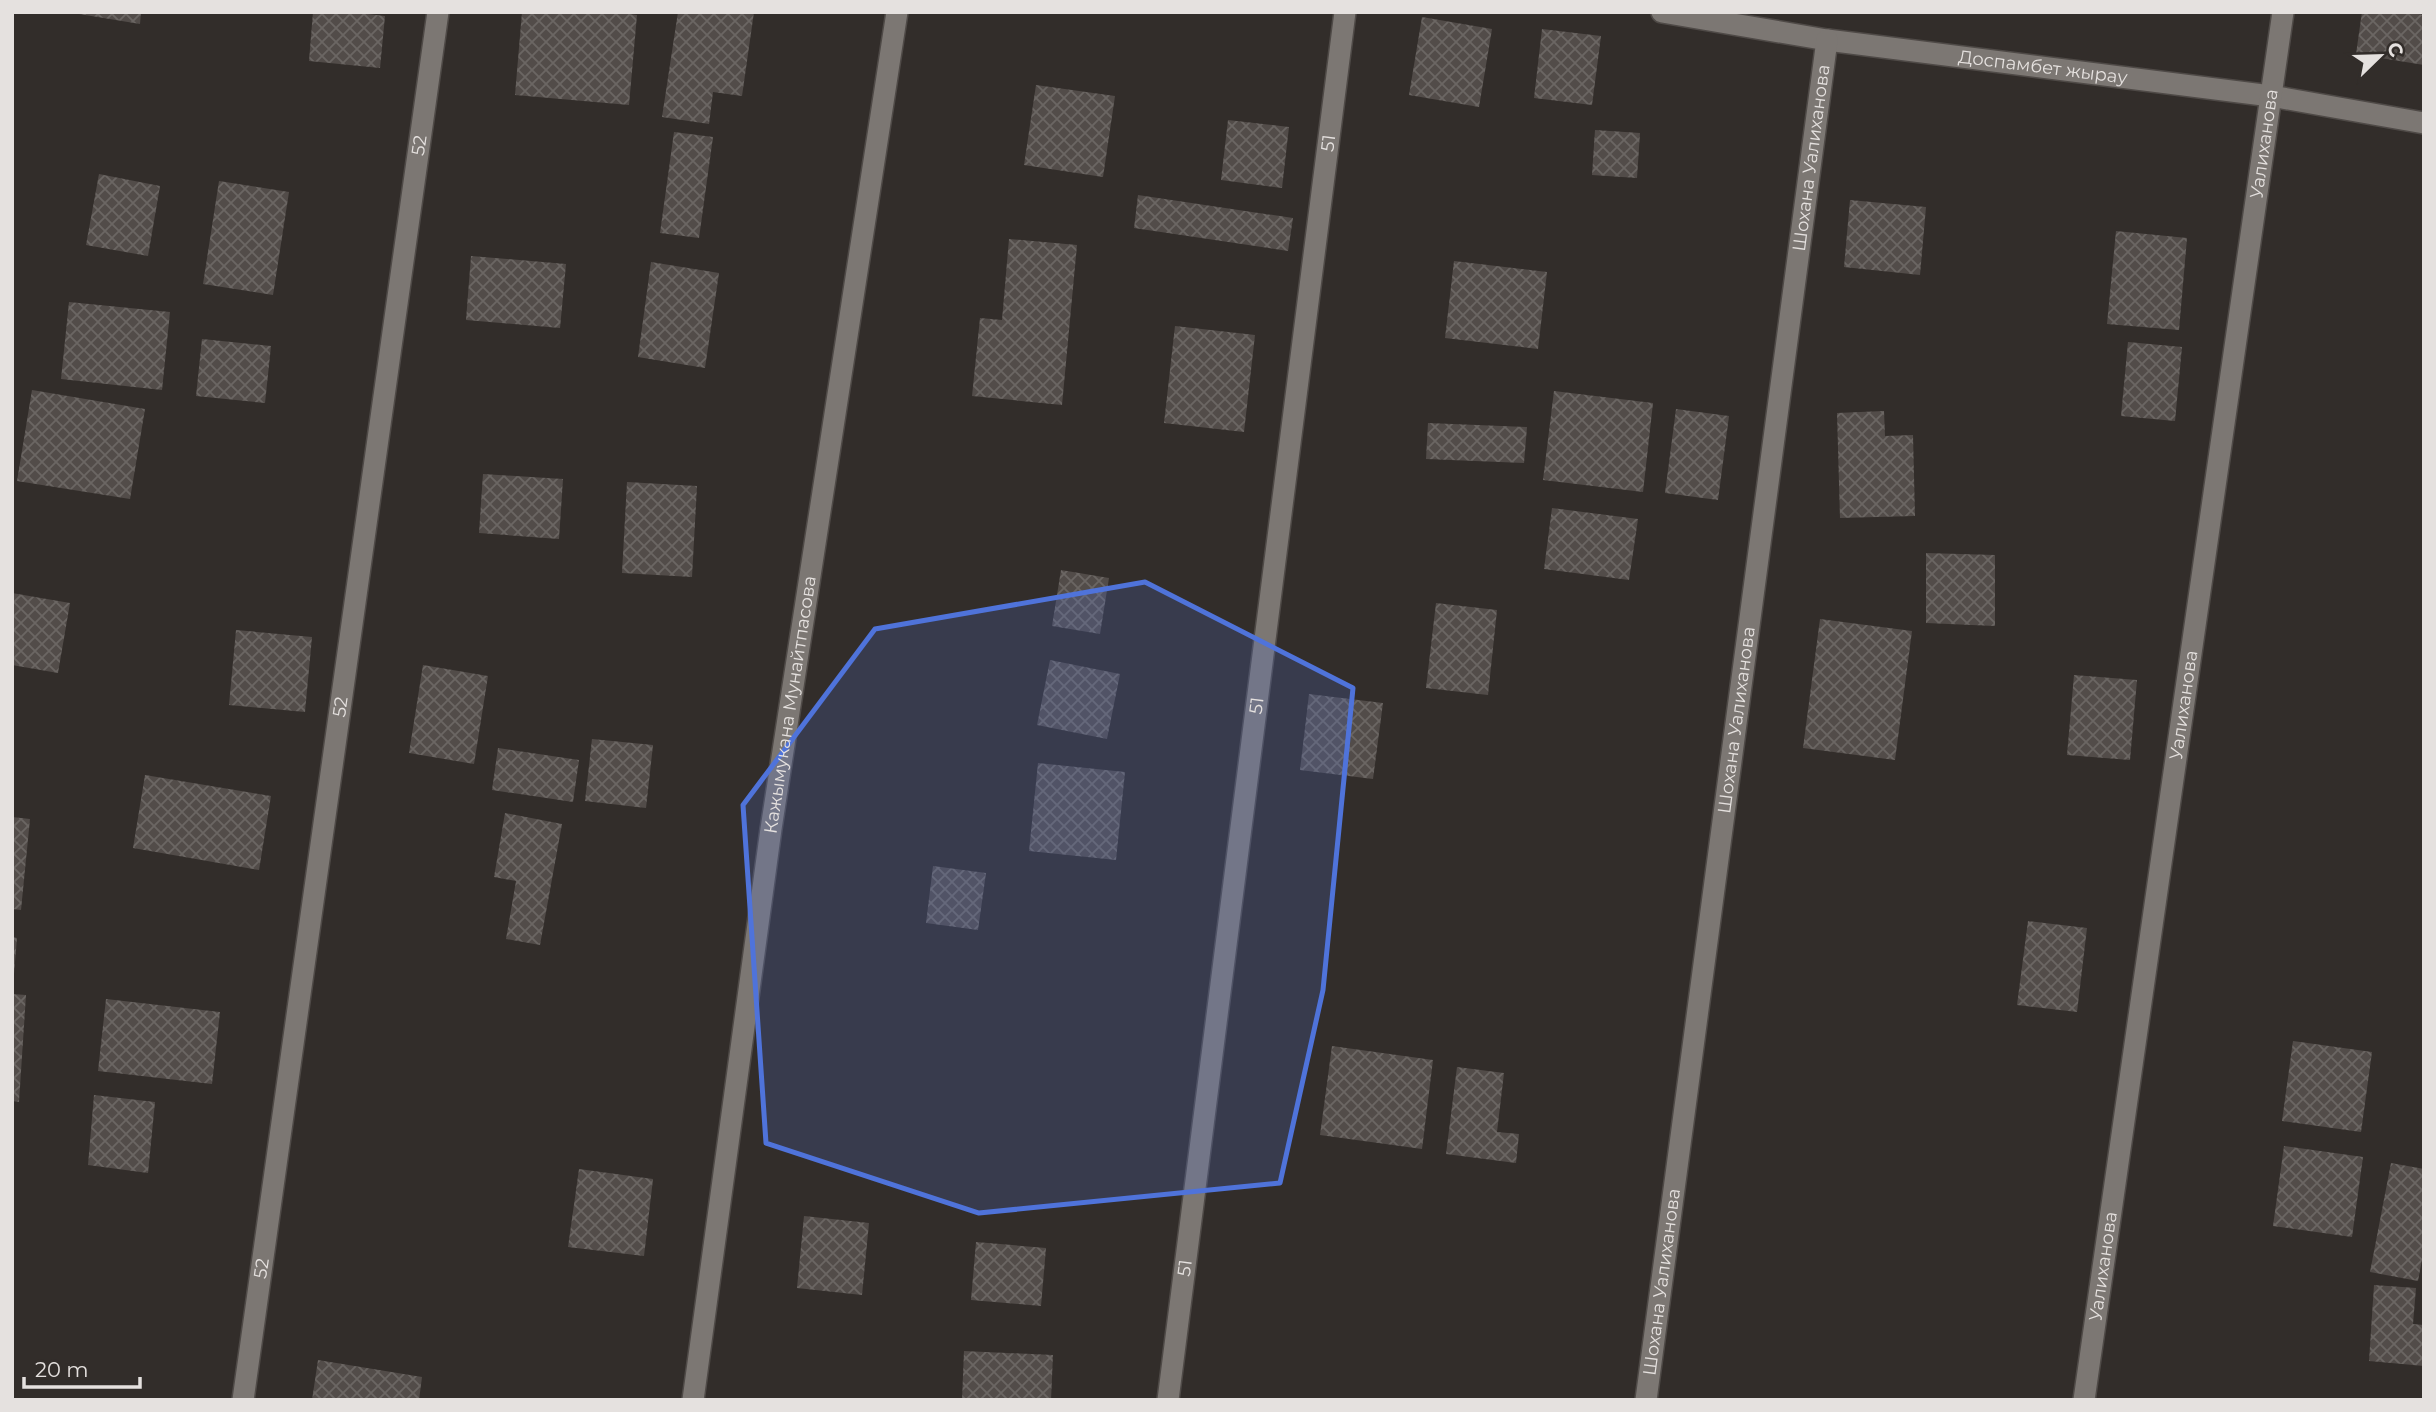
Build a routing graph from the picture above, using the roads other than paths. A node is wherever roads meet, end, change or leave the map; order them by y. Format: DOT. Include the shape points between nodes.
graph roads {
  1 [pos="438,12"];
  2 [pos="897,12"];
  3 [pos="1345,12"];
  4 [pos="1662,12"];
  5 [pos="2283,12"];
  6 [pos="1827,40"];
  7 [pos="2271,96"];
  8 [pos="2424,123"];
  9 [pos="243,1400"];
  10 [pos="693,1400"];
  11 [pos="1168,1400"];
  12 [pos="1646,1400"];
  13 [pos="2084,1400"];
  1 -- 9 [label="street, 52"];
  2 -- 10 [label="street, Кажымукана Мунайтпасова" via="771,829"];
  3 -- 11 [label="street, 51"];
  4 -- 6 [label="street, Доспамбет жырау"];
  5 -- 7 [label="street, Уалиханова"];
  6 -- 7 [label="street, Доспамбет жырау"];
  6 -- 12 [label="street, Шохана Уалиханова"];
  7 -- 8 [label="street, Доспамбет жырау"];
  7 -- 13 [label="street, Уалиханова"];
}
